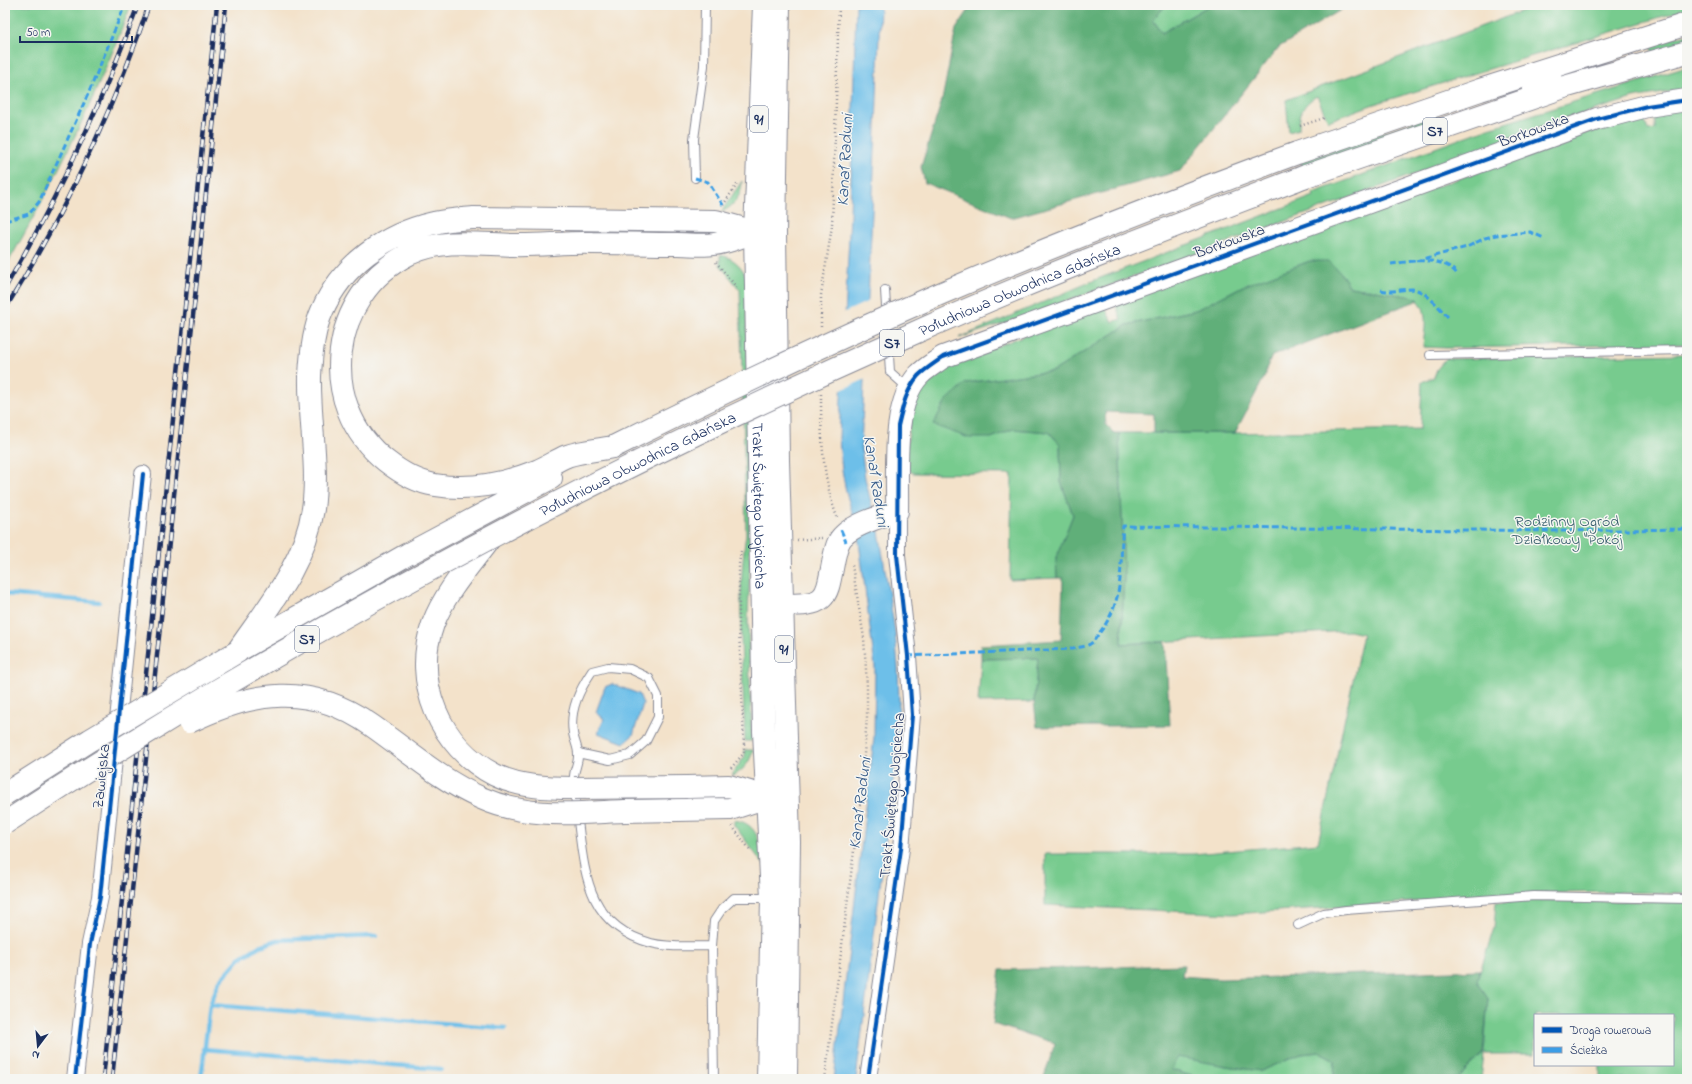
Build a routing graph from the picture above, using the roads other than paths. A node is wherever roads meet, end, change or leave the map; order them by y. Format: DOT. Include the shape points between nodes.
graph roads {
  1 [pos="705,5"];
  2 [pos="764,5"];
  3 [pos="779,5"];
  4 [pos="1687,24"];
  5 [pos="1649,35"];
  6 [pos="1687,52"];
  7 [pos="1656,61"];
  8 [pos="1541,83"];
  9 [pos="1687,100"];
  10 [pos="1432,106"];
  11 [pos="1440,129"];
  12 [pos="695,178"];
  13 [pos="765,232"];
  14 [pos="885,290"];
  15 [pos="1687,350"];
  16 [pos="1430,355"];
  17 [pos="910,389"];
  18 [pos="613,447"];
  19 [pos="143,474"];
  20 [pos="890,514"];
  21 [pos="490,538"];
  22 [pos="784,605"];
  23 [pos="237,652"];
  24 [pos="128,745"];
  25 [pos="578,753"];
  26 [pos="5,794"];
  27 [pos="777,796"];
  28 [pos="5,823"];
  29 [pos="772,898"];
  30 [pos="1687,899"];
  31 [pos="1298,925"];
  32 [pos="712,946"];
  33 [pos="75,1079"];
  34 [pos="714,1079"];
  35 [pos="768,1079"];
  36 [pos="786,1079"];
  37 [pos="868,1079"];
  1 -- 12 [label="lane" via="704,66 694,139"];
  2 -- 13 [label="main road, Trakt Świętego Wojciecha / 91"];
  3 -- 13 [label="main road, Trakt Świętego Wojciecha / 91"];
  4 -- 5 [label="main road, S7"];
  5 -- 8 [label="lane"];
  5 -- 10 [label="main road, S7"];
  6 -- 7 [label="main road, S7"];
  7 -- 8 [label="lane"];
  7 -- 11 [label="main road, S7" via="1564,87"];
  8 -- 10 [label="lane"];
  8 -- 11 [label="lane"];
  9 -- 17 [label="main road, Borkowska" via="1647,106 1597,119 943,357 918,376"];
  10 -- 18 [label="main road, Południowa Obwodnica Gdańska / S7, bridge" via="1297,153 1112,223 943,293 747,382"];
  11 -- 21 [label="main road, Południowa Obwodnica Gdańska / S7, bridge" via="1306,176 1087,260 914,332 678,442"];
  13 -- 18 [label="main road" via="716,244 444,243 430,246 394,262 379,274 356,303 344,331 340,362 345,402 369,446 397,470 432,485 470,488 490,485 533,472 568,456"];
  13 -- 22 [label="main road, Trakt Świętego Wojciecha / 91"];
  13 -- 23 [label="main road" via="716,221 473,218 434,223 400,234 366,253 345,274 332,292 322,312 313,344 310,377 315,467 313,509 306,540 294,567"];
  13 -- 27 [label="main road, Trakt Świętego Wojciecha / 91" via="764,731"];
  14 -- 17 [label="lane" via="890,372"];
  15 -- 16 [label="lane"];
  17 -- 20 [label="main road, Borkowska" via="898,426"];
  18 -- 23 [label="main road, Południowa Obwodnica Gdańska / S7" via="408,554"];
  19 -- 33 [label="street, Zawiejska" via="100,897 90,944"];
  20 -- 22 [label="main road, Trakt Świętego Wojciecha" via="845,527 827,593 820,601 807,605"];
  20 -- 37 [label="street, Trakt Świętego Wojciecha" via="898,555 912,715 901,850"];
  21 -- 24 [label="main road, Południowa Obwodnica Gdańska / S7, bridge" via="321,631"];
  21 -- 27 [label="main road, bridge" via="436,616 428,641 427,682 431,701 439,721 453,742 475,763 495,775 516,782 557,788 729,786"];
  22 -- 27 [label="main road, Trakt Świętego Wojciecha / 91"];
  23 -- 26 [label="main road, Południowa Obwodnica Gdańska / S7, bridge"];
  24 -- 27 [label="main road, bridge" via="173,732 206,714 238,702 278,695 296,695 334,704 352,713 436,773 463,789 524,811 550,814 730,809"];
  24 -- 28 [label="main road, Południowa Obwodnica Gdańska / S7, bridge"];
  25 -- 25 [label="lane" via="610,760 630,755 646,741 658,717 658,696 649,678 630,669 608,667 592,671 580,688 574,709 572,732"];
  25 -- 32 [label="lane" via="574,776 584,868 601,910 622,930 650,942 673,946"];
  27 -- 29 [label="main road, Trakt Świętego Wojciecha / 91"];
  27 -- 36 [label="main road, Trakt Świętego Wojciecha / 91" via="789,842"];
  29 -- 32 [label="lane" via="734,898 714,921"];
  29 -- 35 [label="main road, Trakt Świętego Wojciecha / 91"];
  30 -- 31 [label="lane" via="1526,896 1346,910 1324,913"];
  32 -- 34 [label="lane"];
}
